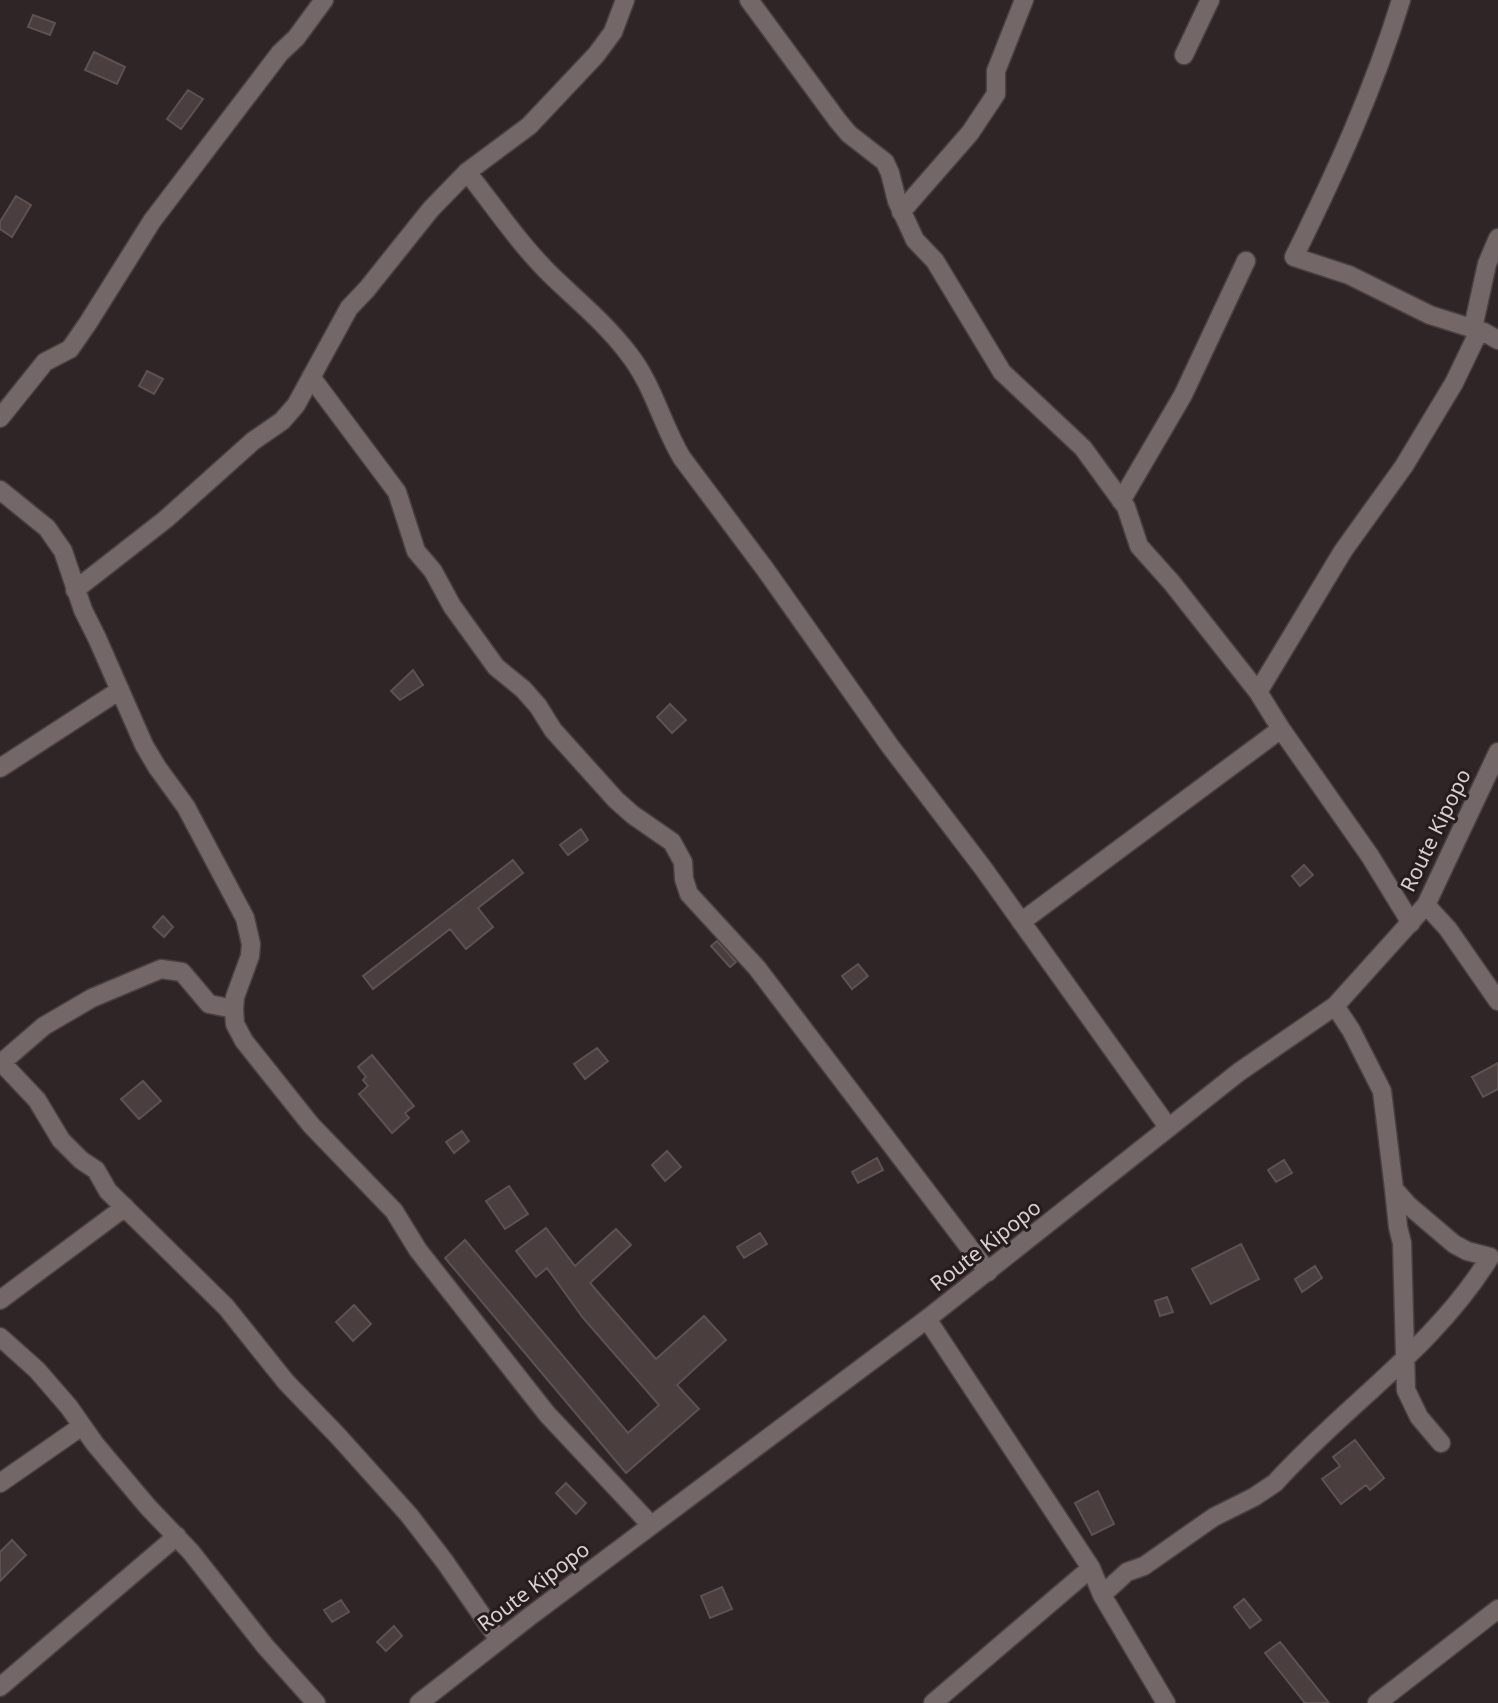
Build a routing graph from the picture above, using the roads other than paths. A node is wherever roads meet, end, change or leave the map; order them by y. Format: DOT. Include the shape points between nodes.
graph roads {
  1 [pos="324,0"];
  2 [pos="625,0"];
  3 [pos="748,0"];
  4 [pos="1024,0"];
  5 [pos="1210,0"];
  6 [pos="1401,0"];
  7 [pos="1184,55"];
  8 [pos="467,172"];
  9 [pos="901,212"];
  10 [pos="1498,239"];
  11 [pos="1246,261"];
  12 [pos="1476,330"];
  13 [pos="1498,340"];
  14 [pos="311,377"];
  15 [pos="0,418"];
  16 [pos="0,490"];
  17 [pos="1121,501"];
  18 [pos="75,590"];
  19 [pos="120,690"];
  20 [pos="1258,692"];
  21 [pos="1281,729"];
  22 [pos="1498,752"];
  23 [pos="0,768"];
  24 [pos="1426,905"];
  25 [pos="1021,922"];
  26 [pos="1410,923"];
  27 [pos="1498,1001"];
  28 [pos="1335,1006"];
  29 [pos="234,1009"];
  30 [pos="1,1063"];
  31 [pos="1168,1127"];
  32 [pos="1394,1189"];
  33 [pos="125,1207"];
  34 [pos="1494,1254"];
  35 [pos="988,1272"];
  36 [pos="0,1300"];
  37 [pos="927,1319"];
  38 [pos="0,1336"];
  39 [pos="1406,1358"];
  40 [pos="82,1426"];
  41 [pos="1441,1443"];
  42 [pos="0,1483"];
  43 [pos="651,1525"];
  44 [pos="177,1536"];
  45 [pos="1091,1568"];
  46 [pos="1102,1595"];
  47 [pos="1498,1609"];
  48 [pos="499,1640"];
  49 [pos="0,1687"];
  50 [pos="1380,1702"];
  51 [pos="316,1703"];
  52 [pos="419,1703"];
  53 [pos="933,1703"];
  54 [pos="1166,1703"];
  1 -- 15 [label="street" via="152,221 70,349 45,362"];
  2 -- 8 [label="street" via="613,32 561,94 529,126"];
  3 -- 9 [label="street" via="838,121 885,162"];
  4 -- 9 [label="street" via="996,71 996,94 970,134"];
  5 -- 7 [label="street"];
  6 -- 12 [label="street" via="1329,186 1294,257 1349,275 1430,315"];
  8 -- 14 [label="street" via="349,307"];
  8 -- 25 [label="street" via="515,235 630,355 682,458"];
  9 -- 17 [label="street" via="1002,372 1083,448"];
  10 -- 12 [label="street" via="1488,264"];
  11 -- 17 [label="street" via="1183,395"];
  12 -- 13 [label="street"];
  12 -- 20 [label="street" via="1454,383 1404,466 1343,551"];
  14 -- 18 [label="street" via="282,421"];
  14 -- 35 [label="street" via="397,492 416,551 496,667 523,689 616,800 672,842 683,862 689,894 757,968"];
  16 -- 18 [label="street" via="57,541"];
  17 -- 20 [label="street" via="1139,545"];
  18 -- 19 [label="street"];
  19 -- 23 [label="street"];
  19 -- 29 [label="street" via="151,756 186,807 245,918 250,956"];
  20 -- 21 [label="street"];
  21 -- 25 [label="street"];
  21 -- 26 [label="street" via="1370,856"];
  22 -- 24 [label="street, Route Kipopo"];
  24 -- 26 [label="street, Route Kipopo"];
  24 -- 27 [label="street"];
  25 -- 31 [label="street"];
  26 -- 28 [label="street, Route Kipopo"];
  28 -- 31 [label="street, Route Kipopo"];
  28 -- 32 [label="street" via="1382,1091"];
  29 -- 30 [label="street" via="209,1004 182,972 161,969 92,998 35,1033"];
  29 -- 43 [label="street" via="235,1024 244,1041 311,1125 394,1210 418,1250 547,1414"];
  30 -- 33 [label="street" via="37,1100 61,1140 96,1170 108,1191"];
  31 -- 35 [label="street, Route Kipopo"];
  32 -- 34 [label="street" via="1454,1244 1467,1251"];
  32 -- 39 [label="street" via="1402,1243"];
  33 -- 36 [label="street"];
  33 -- 48 [label="street" via="226,1307 286,1382 409,1515"];
  34 -- 39 [label="street" via="1464,1295"];
  35 -- 37 [label="street, Route Kipopo"];
  37 -- 43 [label="street, Route Kipopo"];
  37 -- 45 [label="street"];
  38 -- 40 [label="street" via="37,1370"];
  39 -- 41 [label="street" via="1406,1390 1419,1417"];
  39 -- 46 [label="street" via="1275,1483 1214,1517 1144,1566 1127,1572"];
  40 -- 42 [label="street"];
  40 -- 44 [label="street"];
  43 -- 48 [label="street, Route Kipopo"];
  44 -- 49 [label="street"];
  44 -- 51 [label="street"];
  45 -- 46 [label="street"];
  45 -- 53 [label="street"];
  46 -- 54 [label="street"];
  47 -- 50 [label="street"];
  48 -- 52 [label="street, Route Kipopo"];
}
